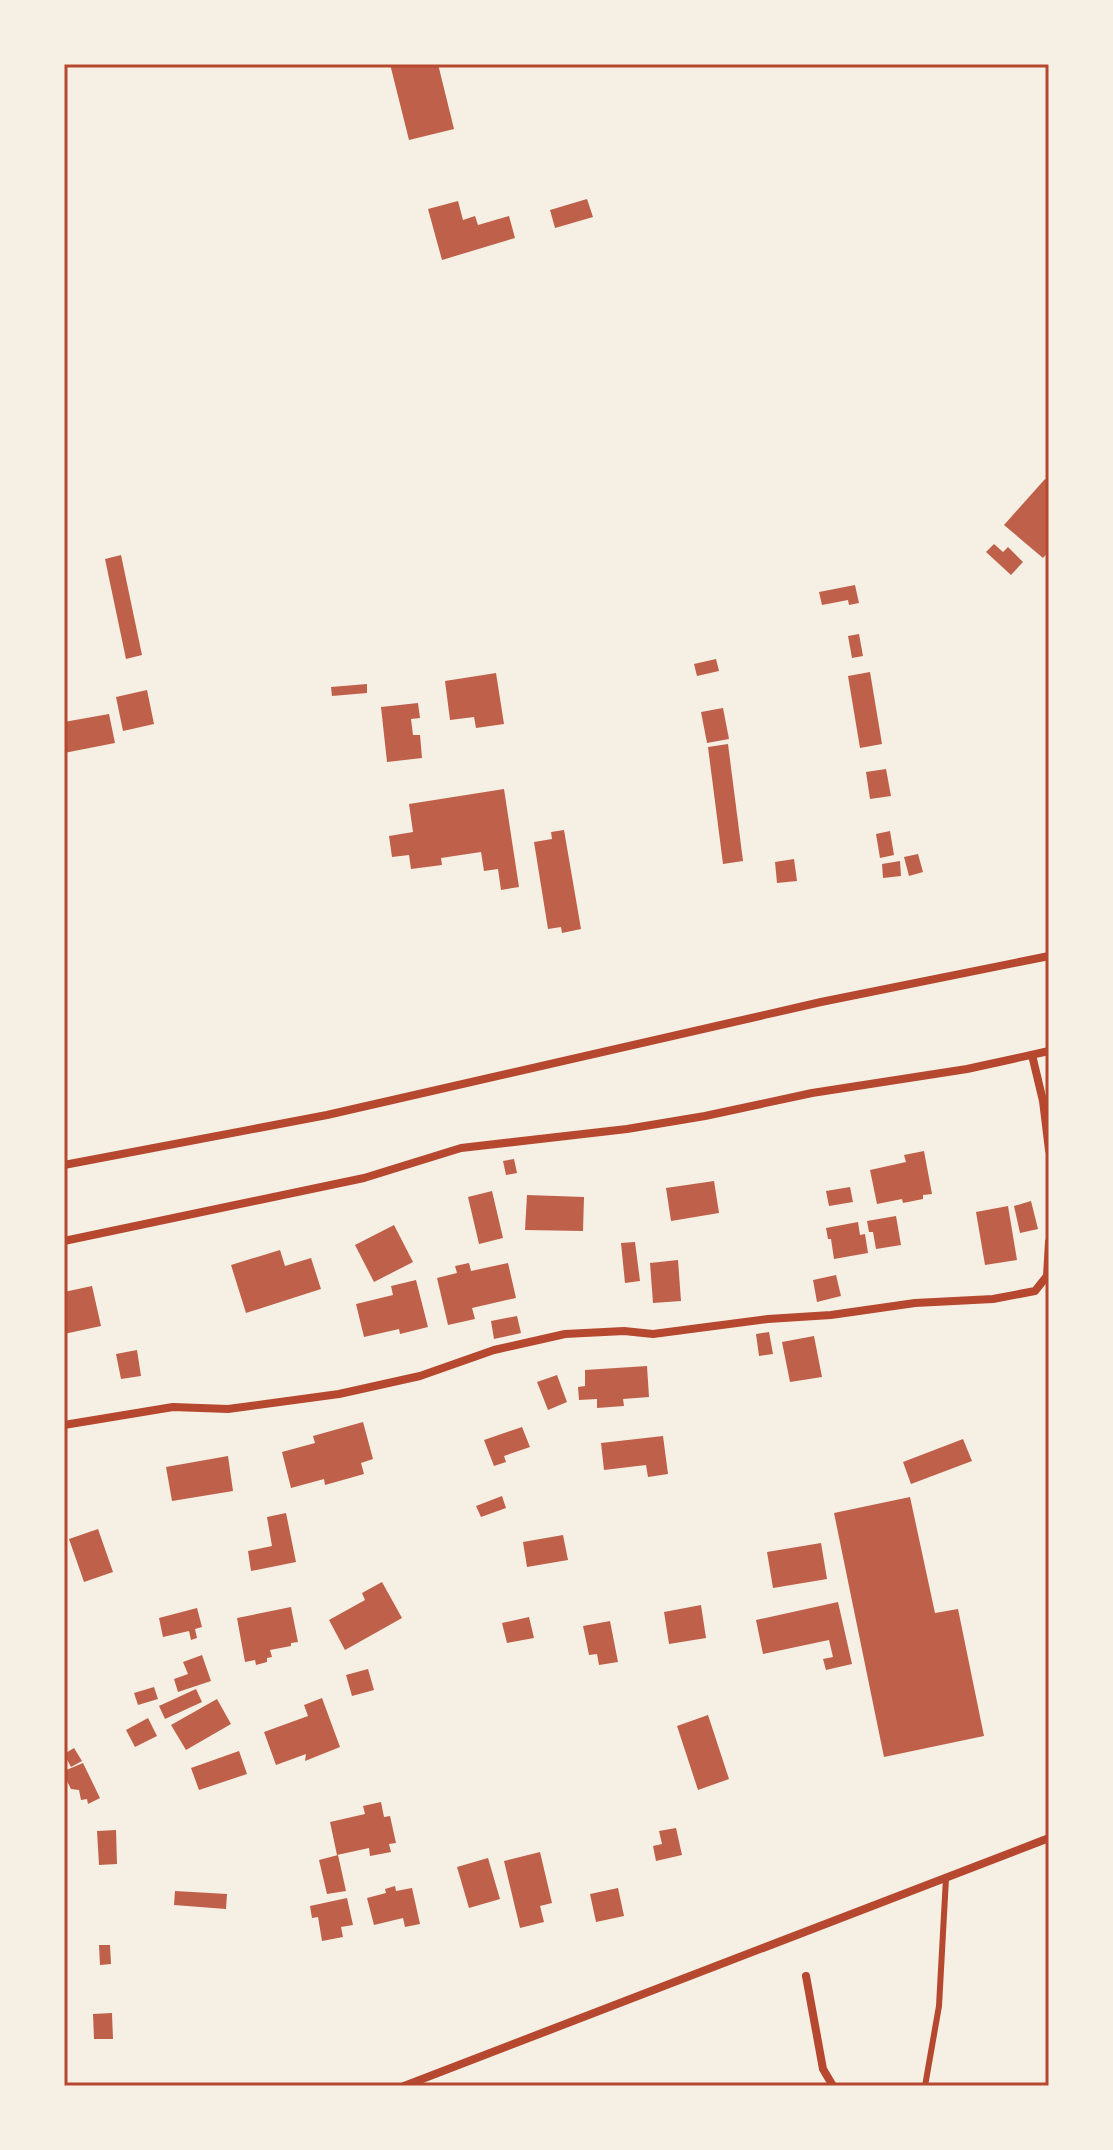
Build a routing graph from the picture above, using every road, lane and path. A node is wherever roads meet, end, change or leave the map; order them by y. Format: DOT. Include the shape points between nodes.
graph roads {
  1 [pos="1049,956"];
  2 [pos="1049,1051"];
  3 [pos="1032,1055"];
  4 [pos="1049,1150"];
  5 [pos="64,1165"];
  6 [pos="64,1241"];
  7 [pos="1049,1242"];
  8 [pos="64,1425"];
  9 [pos="1049,1838"];
  10 [pos="946,1878"];
  11 [pos="806,1976"];
  12 [pos="404,2086"];
  13 [pos="833,2086"];
  14 [pos="925,2086"];
  1 -- 5 [label="street" via="821,1002 327,1115"];
  2 -- 3 [label="street"];
  3 -- 4 [label="street"];
  3 -- 6 [label="street" via="627,1129 461,1148 364,1178"];
  7 -- 8 [label="street" via="1047,1276 1035,1291 993,1299 915,1303 653,1334 565,1334 339,1394 228,1409 173,1407"];
  9 -- 10 [label="street"];
  10 -- 12 [label="street"];
  10 -- 14 [label="lane" via="939,2006"];
  11 -- 13 [label="street" via="823,2069"];
}
